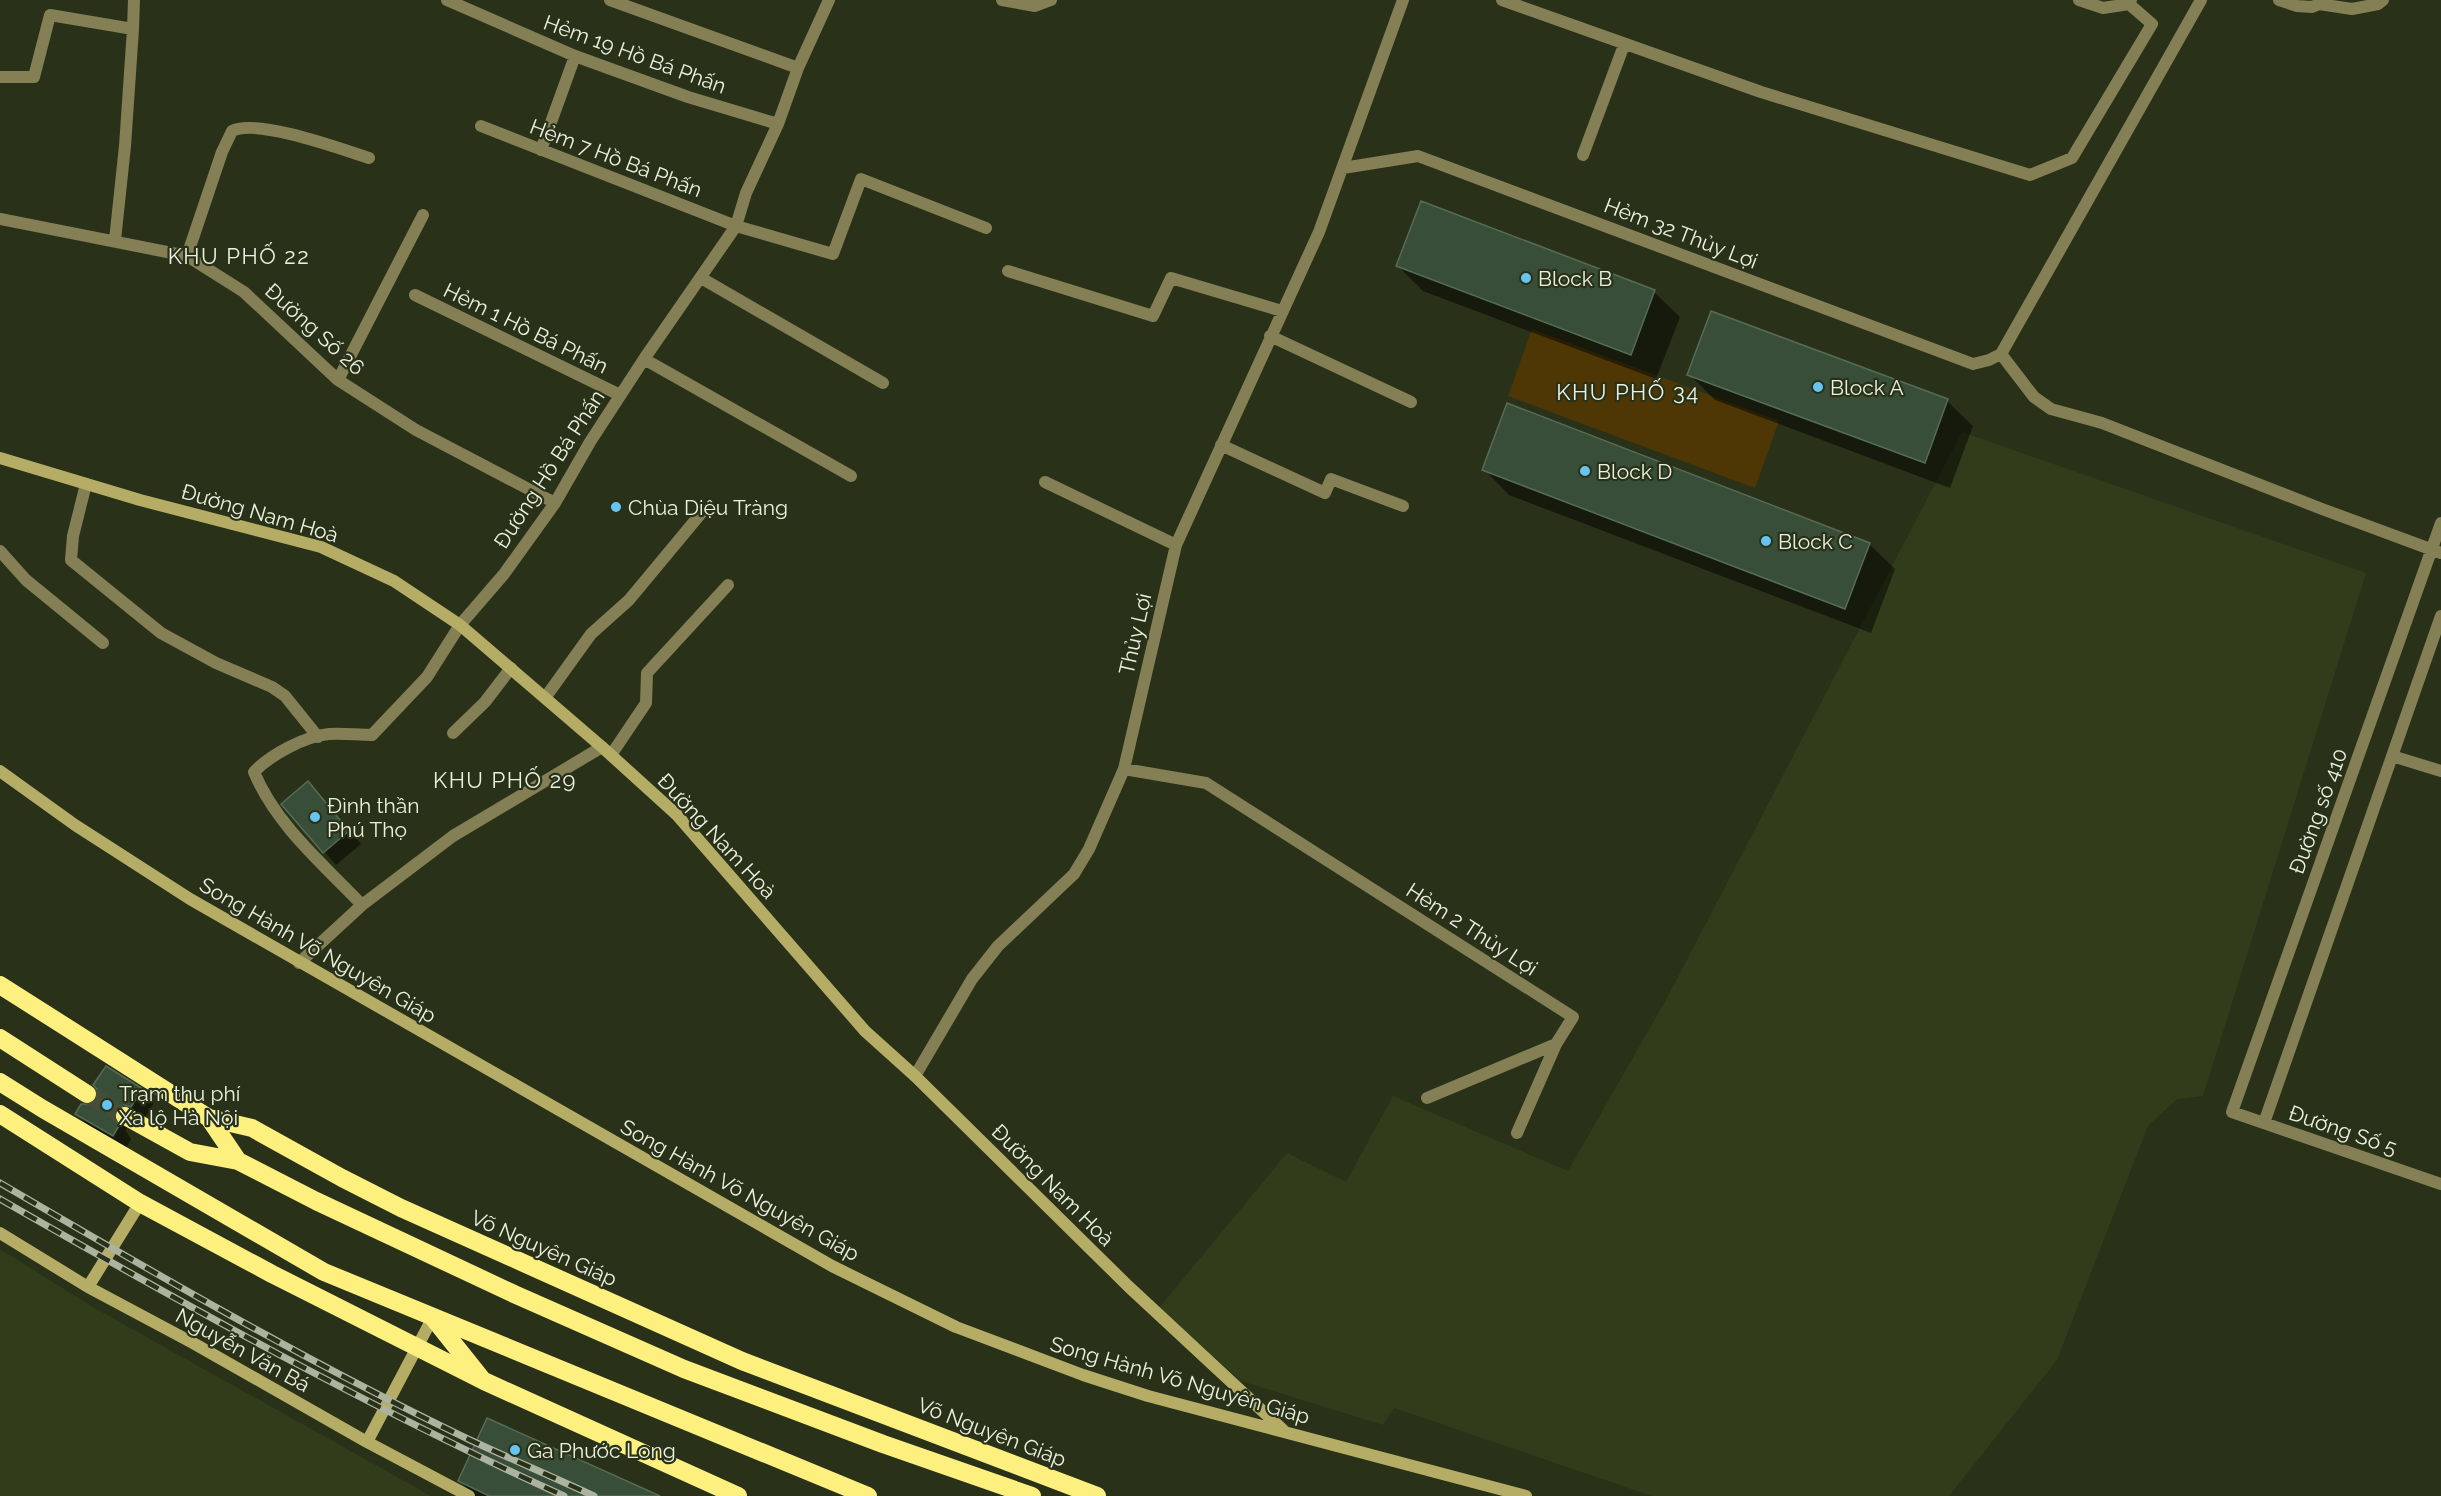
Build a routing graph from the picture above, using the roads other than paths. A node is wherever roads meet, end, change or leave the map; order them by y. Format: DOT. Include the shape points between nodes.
graph roads {
  1 [pos="134,0"];
  2 [pos="447,0"];
  3 [pos="610,0"];
  4 [pos="829,0"];
  5 [pos="1002,0"];
  6 [pos="1051,0"];
  7 [pos="1403,0"];
  8 [pos="1502,0"];
  9 [pos="2079,0"];
  10 [pos="2200,0"];
  11 [pos="2279,0"];
  12 [pos="2383,0"];
  13 [pos="2130,2"];
  14 [pos="2320,2"];
  15 [pos="133,29"];
  16 [pos="1624,45"];
  17 [pos="575,56"];
  18 [pos="798,68"];
  19 [pos="0,77"];
  20 [pos="778,124"];
  21 [pos="481,126"];
  22 [pos="542,150"];
  23 [pos="1583,155"];
  24 [pos="369,158"];
  25 [pos="1343,168"];
  26 [pos="423,215"];
  27 [pos="0,219"];
  28 [pos="736,226"];
  29 [pos="986,228"];
  30 [pos="115,240"];
  31 [pos="187,256"];
  32 [pos="1008,272"];
  33 [pos="700,278"];
  34 [pos="415,295"];
  35 [pos="1282,311"];
  36 [pos="1270,336"];
  37 [pos="2001,354"];
  38 [pos="644,359"];
  39 [pos="338,380"];
  40 [pos="883,383"];
  41 [pos="620,396"];
  42 [pos="1411,402"];
  43 [pos="1221,445"];
  44 [pos="0,458"];
  45 [pos="851,476"];
  46 [pos="1045,483"];
  47 [pos="86,484"];
  48 [pos="555,503"];
  49 [pos="1403,506"];
  50 [pos="703,511"];
  51 [pos="2441,523"];
  52 [pos="1176,545"];
  53 [pos="0,551"];
  54 [pos="2436,551"];
  55 [pos="728,585"];
  56 [pos="2441,616"];
  57 [pos="460,625"];
  58 [pos="103,643"];
  59 [pos="510,668"];
  60 [pos="545,698"];
  61 [pos="453,733"];
  62 [pos="318,737"];
  63 [pos="607,751"];
  64 [pos="2392,756"];
  65 [pos="1124,769"];
  66 [pos="0,771"];
  67 [pos="2441,771"];
  68 [pos="362,905"];
  69 [pos="300,963"];
  70 [pos="0,985"];
  71 [pos="0,1038"];
  72 [pos="1556,1044"];
  73 [pos="915,1076"];
  74 [pos="0,1082"];
  75 [pos="87,1094"];
  76 [pos="1427,1098"];
  77 [pos="2232,1112"];
  78 [pos="0,1114"];
  79 [pos="125,1116"];
  80 [pos="209,1118"];
  81 [pos="2264,1123"];
  82 [pos="1517,1133"];
  83 [pos="238,1161"];
  84 [pos="2441,1184"];
  85 [pos="140,1203"];
  86 [pos="0,1233"];
  87 [pos="324,1272"];
  88 [pos="272,1274"];
  89 [pos="88,1287"];
  90 [pos="433,1317"];
  91 [pos="417,1348"];
  92 [pos="484,1382"];
  93 [pos="1284,1431"];
  94 [pos="367,1443"];
  95 [pos="469,1496"];
  96 [pos="738,1496"];
  97 [pos="868,1496"];
  98 [pos="1032,1496"];
  99 [pos="1097,1496"];
  100 [pos="1526,1496"];
  1 -- 15 [label="street"];
  2 -- 17 [label="street, Hẻm 19 Hồ Bá Phấn"];
  3 -- 18 [label="street"];
  4 -- 18 [label="street, Đường Hồ Bá Phấn"];
  5 -- 6 [label="street" via="1035,6"];
  7 -- 25 [label="street, Thủy Lợi"];
  8 -- 16 [label="street"];
  9 -- 13 [label="street" via="2103,8"];
  10 -- 37 [label="street"];
  11 -- 14 [label="street" via="2297,6"];
  12 -- 14 [label="street" via="2352,9"];
  13 -- 16 [label="street" via="2152,24 2072,158 2030,176"];
  15 -- 19 [label="street" via="50,15 34,77"];
  15 -- 30 [label="street"];
  16 -- 23 [label="street"];
  17 -- 20 [label="street, Hẻm 19 Hồ Bá Phấn"];
  17 -- 22 [label="street"];
  18 -- 20 [label="street, Đường Hồ Bá Phấn"];
  20 -- 28 [label="street, Đường Hồ Bá Phấn" via="746,193"];
  21 -- 22 [label="street, Hẻm 7 Hồ Bá Phấn"];
  22 -- 28 [label="street, Hẻm 7 Hồ Bá Phấn"];
  24 -- 31 [label="street" via="297,136 266,130 232,131"];
  25 -- 35 [label="street, Thủy Lợi" via="1319,232"];
  25 -- 37 [label="street, Hẻm 32 Thủy Lợi" via="1418,156 1973,364"];
  26 -- 39 [label="street"];
  27 -- 30 [label="street, Đường Số 26"];
  28 -- 29 [label="street, Hẻm 7 Hồ Bá Phấn" via="833,254 861,179"];
  28 -- 33 [label="street, Đường Hồ Bá Phấn"];
  30 -- 31 [label="street, Đường Số 26"];
  31 -- 39 [label="street, Đường Số 26" via="244,292"];
  32 -- 35 [label="street" via="1153,316 1171,278"];
  33 -- 38 [label="street, Đường Hồ Bá Phấn"];
  33 -- 40 [label="street"];
  34 -- 41 [label="street, Hẻm 1 Hồ Bá Phấn"];
  35 -- 36 [label="street, Thủy Lợi"];
  36 -- 42 [label="street"];
  36 -- 43 [label="street, Thủy Lợi"];
  37 -- 54 [label="street" via="2034,397 2051,409 2102,423"];
  38 -- 41 [label="street, Đường Hồ Bá Phấn"];
  38 -- 45 [label="street"];
  39 -- 48 [label="street, Đường Số 26" via="416,430"];
  41 -- 48 [label="street, Đường Hồ Bá Phấn"];
  43 -- 49 [label="street" via="1325,493 1331,479"];
  43 -- 52 [label="street, Thủy Lợi"];
  44 -- 47 [label="main road, Đường Nam Hoà"];
  46 -- 52 [label="street"];
  47 -- 57 [label="main road, Đường Nam Hoà" via="321,547 394,581"];
  47 -- 62 [label="street" via="71,560 161,633 285,696"];
  48 -- 57 [label="street, Đường Hồ Bá Phấn" via="504,574"];
  50 -- 60 [label="street" via="629,600 591,634"];
  51 -- 54 [label="street, Đường số 410"];
  52 -- 65 [label="street, Thủy Lợi"];
  53 -- 58 [label="street" via="26,580"];
  54 -- 77 [label="street, Đường số 410"];
  55 -- 63 [label="street" via="647,673 646,703"];
  56 -- 64 [label="street"];
  57 -- 59 [label="main road, Đường Nam Hoà"];
  57 -- 62 [label="street, Đường Hồ Bá Phấn" via="427,676 372,735"];
  59 -- 60 [label="main road, Đường Nam Hoà"];
  59 -- 61 [label="street" via="485,702"];
  60 -- 63 [label="main road, Đường Nam Hoà"];
  62 -- 68 [label="street, Đường Hồ Bá Phấn" via="291,746 263,762 254,772 285,825"];
  63 -- 68 [label="street" via="453,836"];
  63 -- 73 [label="main road, Đường Nam Hoà" via="676,815 865,1031"];
  64 -- 67 [label="street"];
  64 -- 81 [label="street"];
  65 -- 72 [label="street, Hẻm 2 Thủy Lợi" via="1206,783 1573,1017"];
  65 -- 73 [label="street, Thủy Lợi" via="1089,849 1074,873 998,946 972,979"];
  66 -- 69 [label="main road, Song Hành Võ Nguyên Giáp" via="130,861"];
  68 -- 69 [label="street"];
  69 -- 93 [label="main road, Song Hành Võ Nguyên Giáp" via="894,1298 987,1340 1083,1375"];
  70 -- 80 [label="highway, Võ Nguyên Giáp"];
  71 -- 75 [label="highway"];
  72 -- 76 [label="street"];
  72 -- 82 [label="street"];
  73 -- 93 [label="main road, Đường Nam Hoà" via="1111,1270"];
  74 -- 87 [label="highway"];
  77 -- 81 [label="street, Đường Số 5"];
  78 -- 85 [label="highway"];
  79 -- 83 [label="highway" via="190,1152"];
  80 -- 83 [label="highway"];
  80 -- 99 [label="highway, Võ Nguyên Giáp" via="252,1128 401,1208 742,1361"];
  81 -- 84 [label="street, Đường Số 5"];
  83 -- 98 [label="highway" via="493,1284 684,1369"];
  85 -- 88 [label="highway"];
  85 -- 89 [label="main road"];
  86 -- 89 [label="main road, Nguyễn Văn Bá"];
  87 -- 88 [label="highway"];
  87 -- 90 [label="highway"];
  88 -- 91 [label="highway"];
  89 -- 94 [label="main road, Nguyễn Văn Bá"];
  90 -- 91 [label="main road"];
  90 -- 92 [label="highway"];
  90 -- 97 [label="highway"];
  91 -- 92 [label="highway"];
  91 -- 94 [label="main road"];
  92 -- 96 [label="highway"];
  93 -- 100 [label="main road, Song Hành Võ Nguyên Giáp"];
  94 -- 95 [label="main road, Nguyễn Văn Bá"];
}
